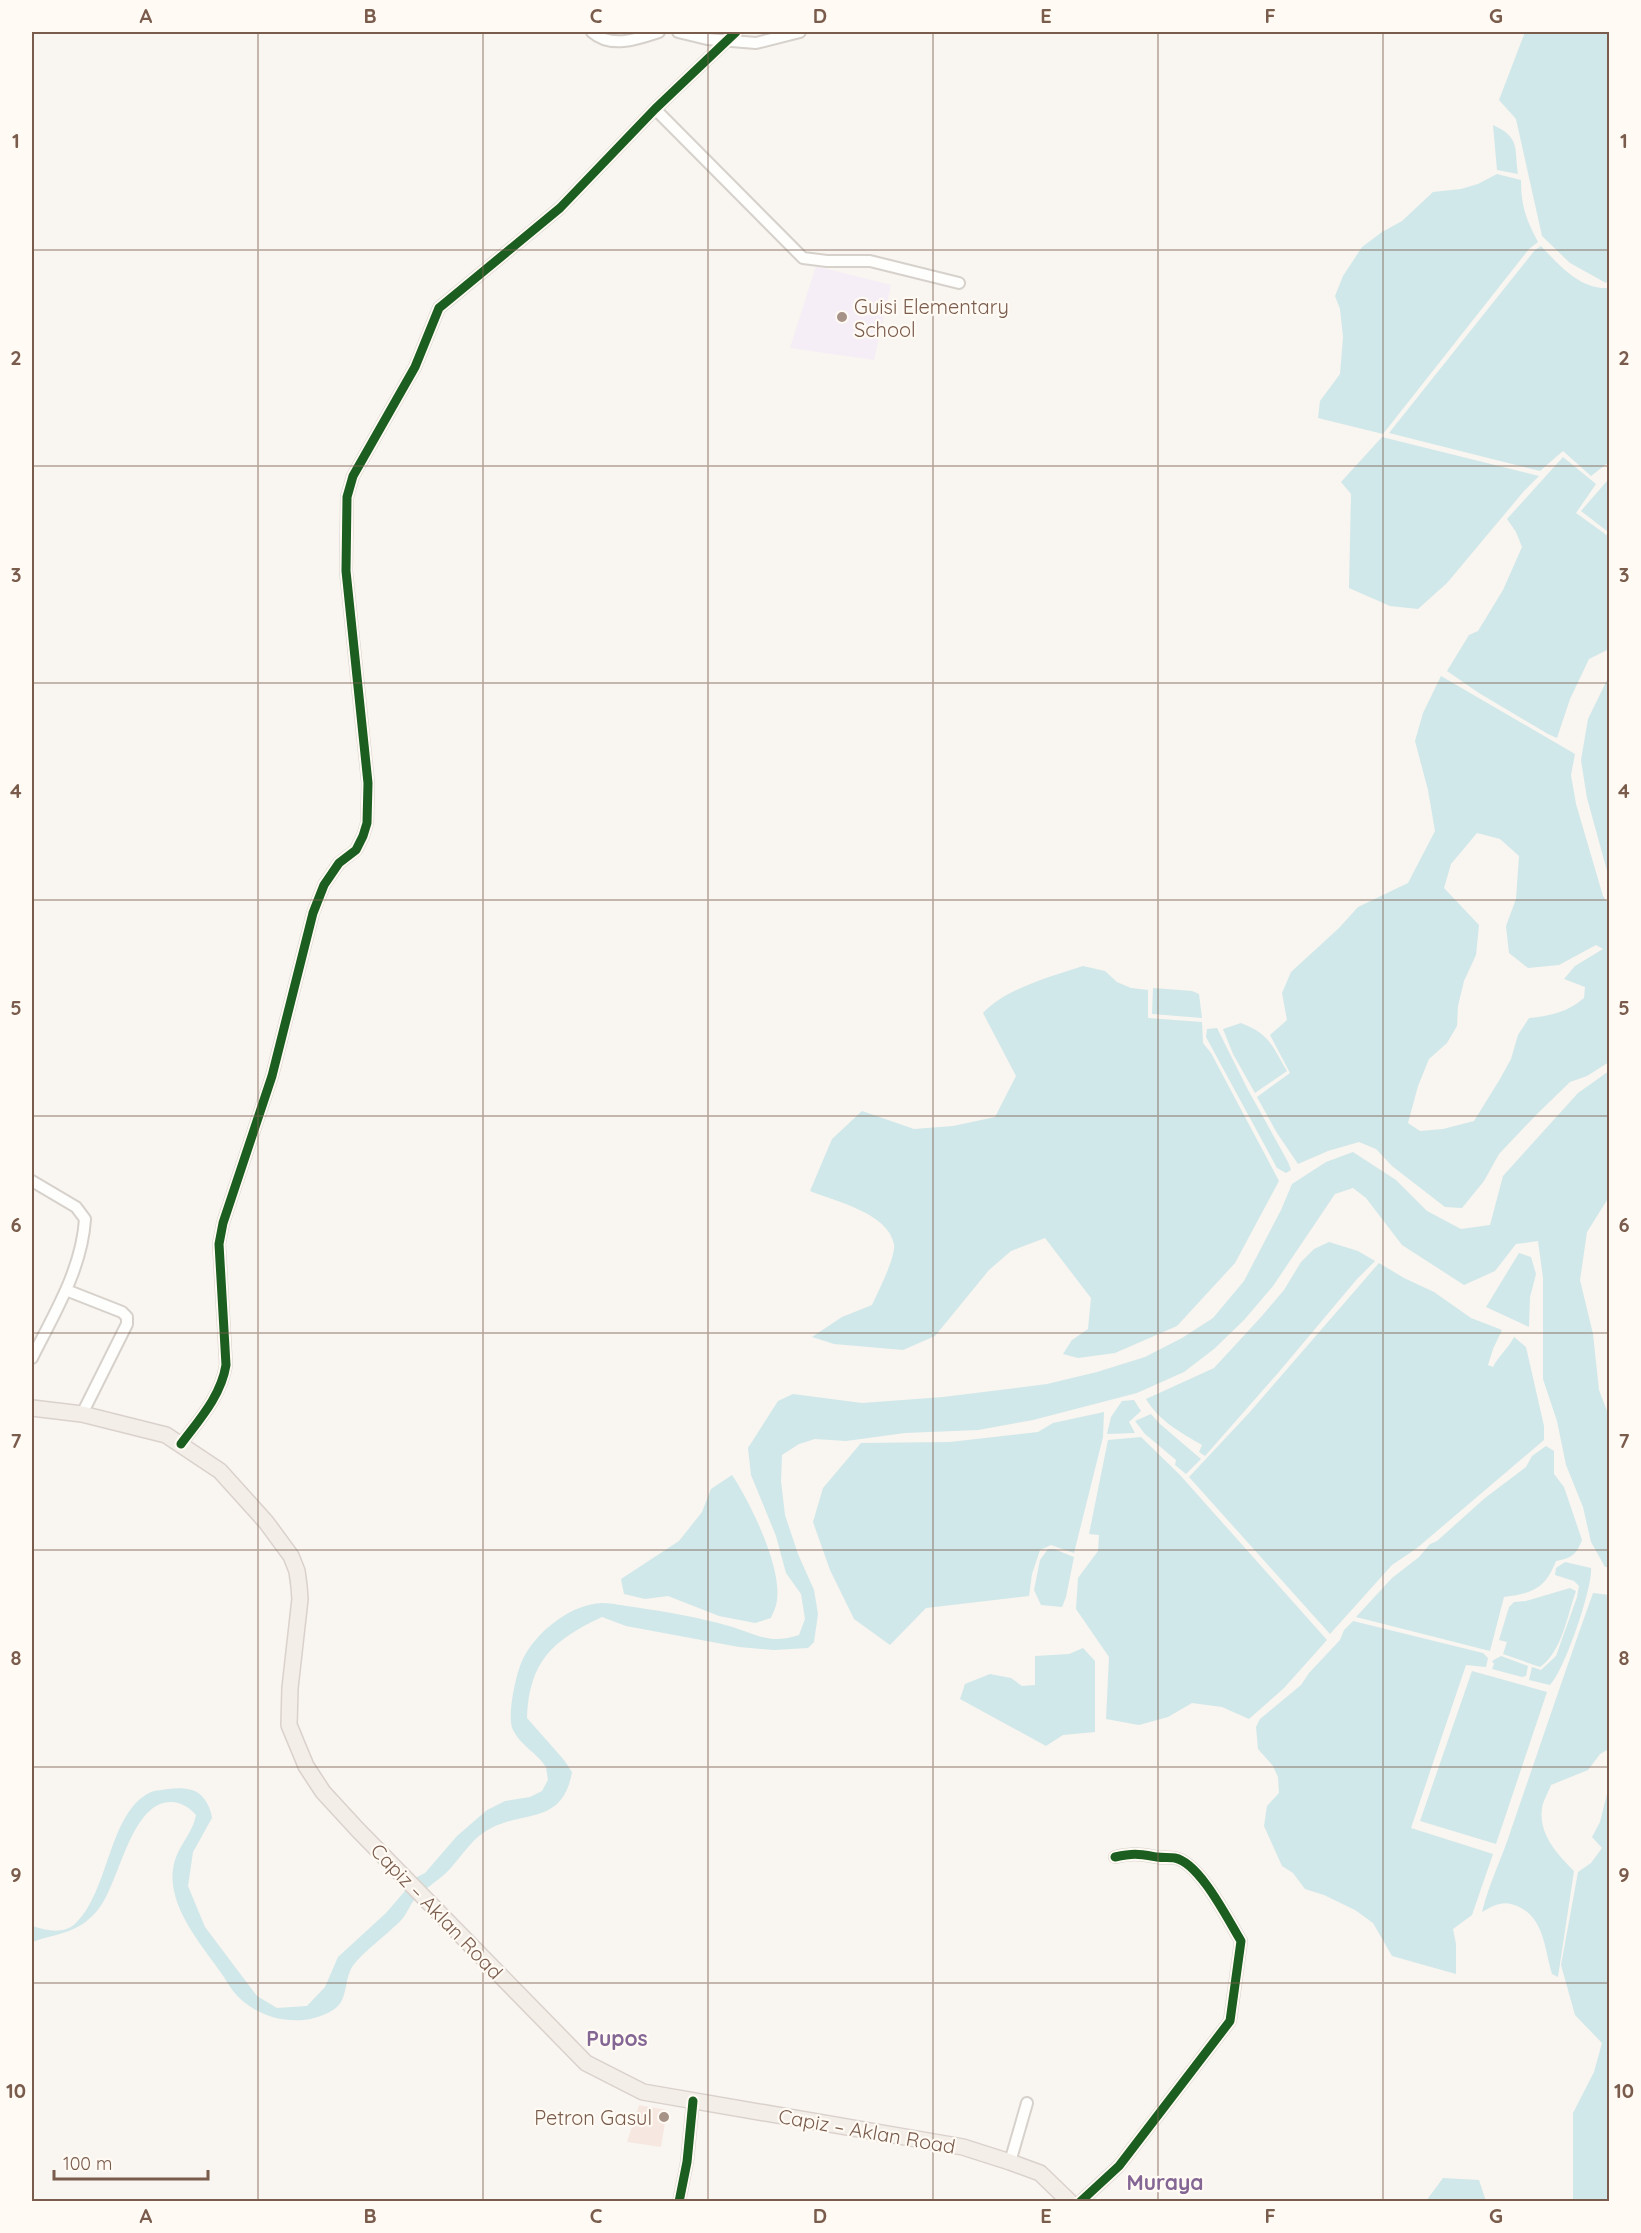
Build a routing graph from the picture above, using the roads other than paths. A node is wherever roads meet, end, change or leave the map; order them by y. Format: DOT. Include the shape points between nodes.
graph roads {
  1 [pos="592,32"];
  2 [pos="659,32"];
  3 [pos="678,32"];
  4 [pos="736,32"];
  5 [pos="800,32"];
  6 [pos="726,40"];
  7 [pos="655,109"];
  8 [pos="959,283"];
  9 [pos="32,1181"];
  10 [pos="66,1290"];
  11 [pos="32,1358"];
  12 [pos="32,1408"];
  13 [pos="82,1414"];
  14 [pos="181,1444"];
  15 [pos="1115,1857"];
  16 [pos="693,2101"];
  17 [pos="1027,2103"];
  18 [pos="1010,2162"];
  19 [pos="679,2202"];
  20 [pos="1070,2202"];
  21 [pos="1080,2202"];
  1 -- 2 [label="street" via="615,42"];
  3 -- 6 [label="street"];
  4 -- 6 [label="street"];
  5 -- 6 [label="street" via="756,43"];
  6 -- 7 [label="street"];
  7 -- 8 [label="street" via="803,258 870,261"];
  7 -- 14 [label="street" via="560,208 439,308 415,367 353,476 347,497 346,571 368,783 367,823 356,850 339,863 324,885 313,913 272,1076 219,1244 224,1380"];
  9 -- 10 [label="street" via="76,1207 85,1219 84,1241"];
  10 -- 11 [label="street"];
  10 -- 13 [label="street" via="127,1317"];
  12 -- 13 [label="main road, Capiz – Aklan Road"];
  13 -- 14 [label="main road, Capiz – Aklan Road" via="166,1435"];
  14 -- 16 [label="main road, Capiz – Aklan Road" via="226,1476 291,1556 300,1599 289,1725 306,1766 323,1792 586,2063 643,2092"];
  15 -- 21 [label="street" via="1135,1852 1176,1858 1188,1864 1241,1941 1230,2021 1119,2166"];
  16 -- 18 [label="main road, Capiz – Aklan Road" via="963,2147"];
  16 -- 19 [label="street"];
  17 -- 18 [label="street"];
  18 -- 20 [label="main road, Capiz – Aklan Road" via="1040,2174"];
}
